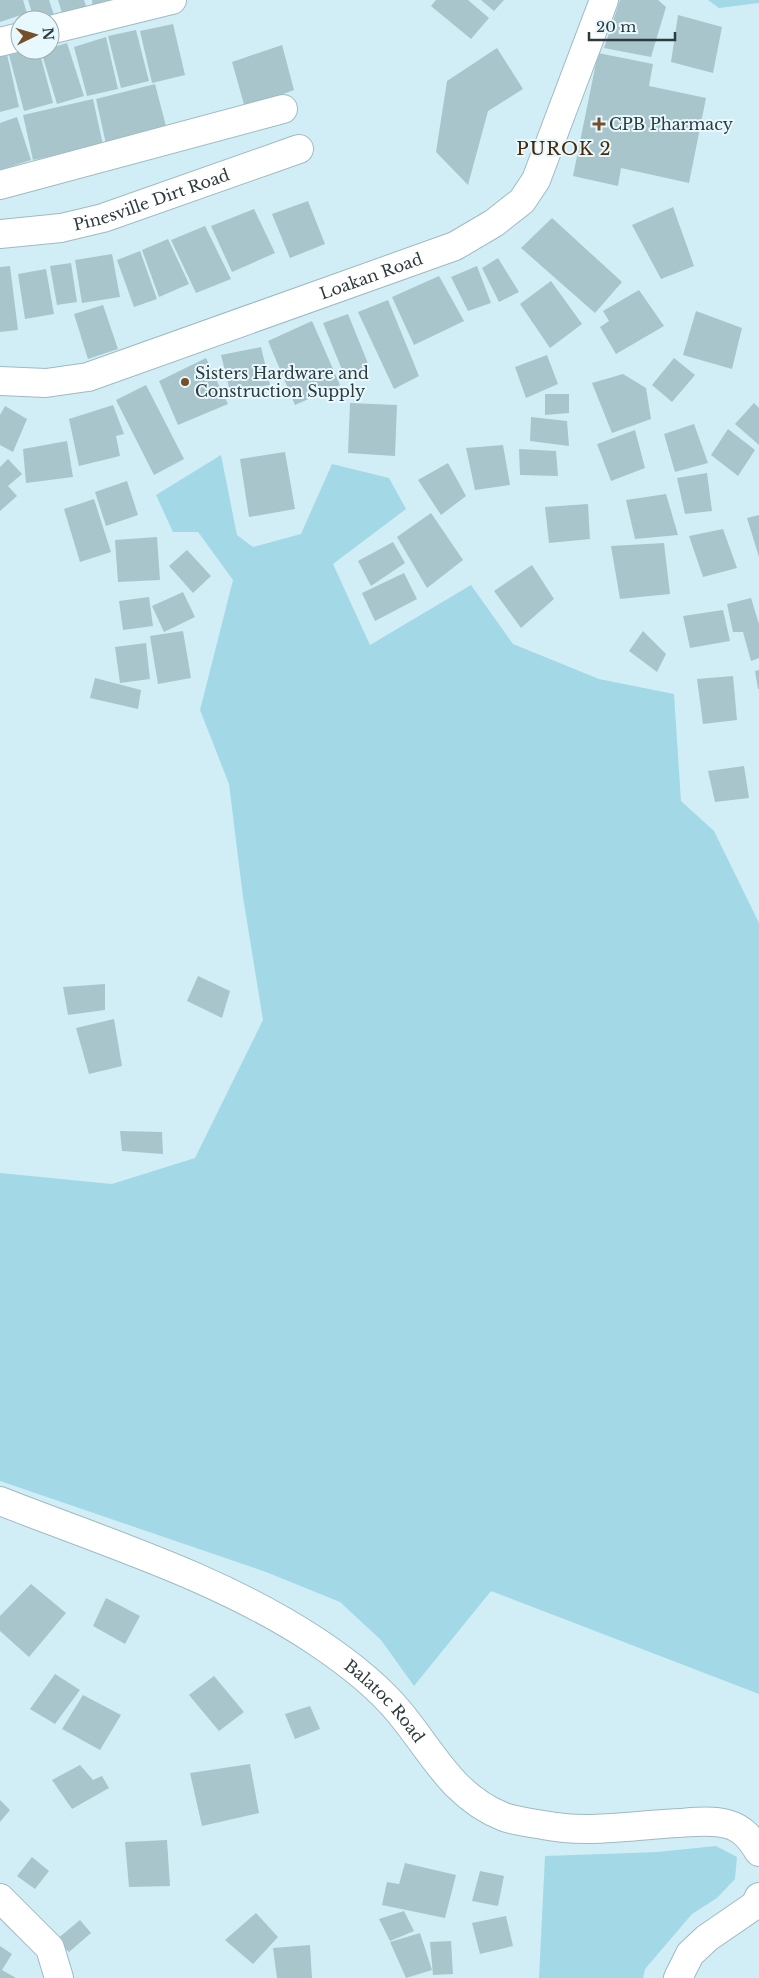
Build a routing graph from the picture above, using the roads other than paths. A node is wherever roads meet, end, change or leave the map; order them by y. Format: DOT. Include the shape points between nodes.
graph roads {
  1 [pos="172,0"];
  2 [pos="604,0"];
  3 [pos="60,28"];
  4 [pos="283,109"];
  5 [pos="299,149"];
  6 [pos="0,185"];
  7 [pos="0,234"];
  8 [pos="0,381"];
  9 [pos="0,1501"];
  10 [pos="759,1852"];
  11 [pos="0,1898"];
  12 [pos="759,1898"];
  13 [pos="59,1978"];
  14 [pos="678,1978"];
  1 -- 3 [label="main road"];
  2 -- 8 [label="main road, Loakan Road" via="536,180 522,201 494,223 455,246 88,377 46,383"];
  4 -- 6 [label="main road"];
  5 -- 7 [label="main road, Pinesville Dirt Road" via="103,218 62,228"];
  9 -- 10 [label="main road, Balatoc Road" via="191,1575 268,1612 316,1641 378,1688 445,1774 482,1807 506,1818 577,1830 726,1823 742,1830"];
  11 -- 13 [label="main road" via="50,1948"];
  12 -- 14 [label="main road" via="755,1905 707,1938 690,1954"];
}
